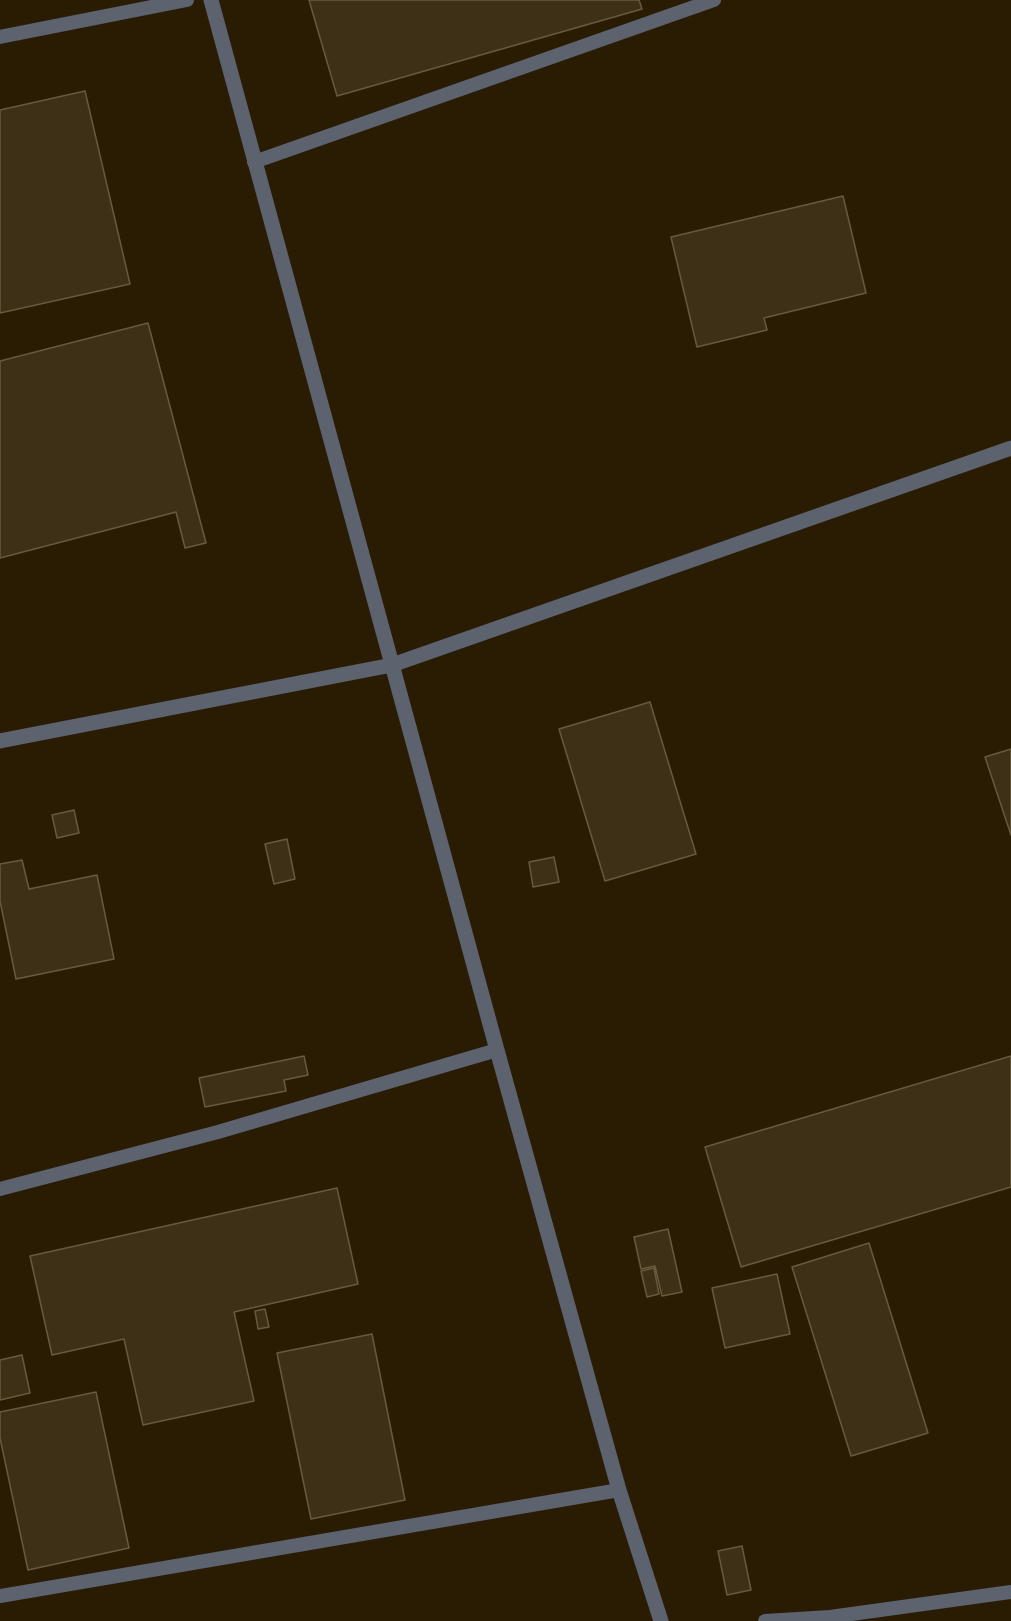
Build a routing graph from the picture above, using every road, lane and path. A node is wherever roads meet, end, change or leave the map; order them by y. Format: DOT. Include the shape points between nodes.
graph roads {
  1 [pos="187,0"];
  2 [pos="211,0"];
  3 [pos="714,0"];
  4 [pos="0,37"];
  5 [pos="254,162"];
  6 [pos="1011,448"];
  7 [pos="392,665"];
  8 [pos="0,741"];
  9 [pos="497,1050"];
  10 [pos="0,1189"];
  11 [pos="619,1490"];
  12 [pos="1011,1592"];
  13 [pos="0,1596"];
  14 [pos="661,1621"];
  15 [pos="765,1621"];
  1 -- 4 [label="lane"];
  2 -- 5 [label="street"];
  3 -- 5 [label="lane"];
  5 -- 7 [label="street"];
  6 -- 7 [label="street"];
  7 -- 8 [label="street"];
  7 -- 9 [label="street"];
  9 -- 10 [label="lane" via="218,1132"];
  9 -- 11 [label="street"];
  11 -- 13 [label="lane"];
  11 -- 14 [label="street"];
  12 -- 15 [label="lane" via="830,1617"];
}
